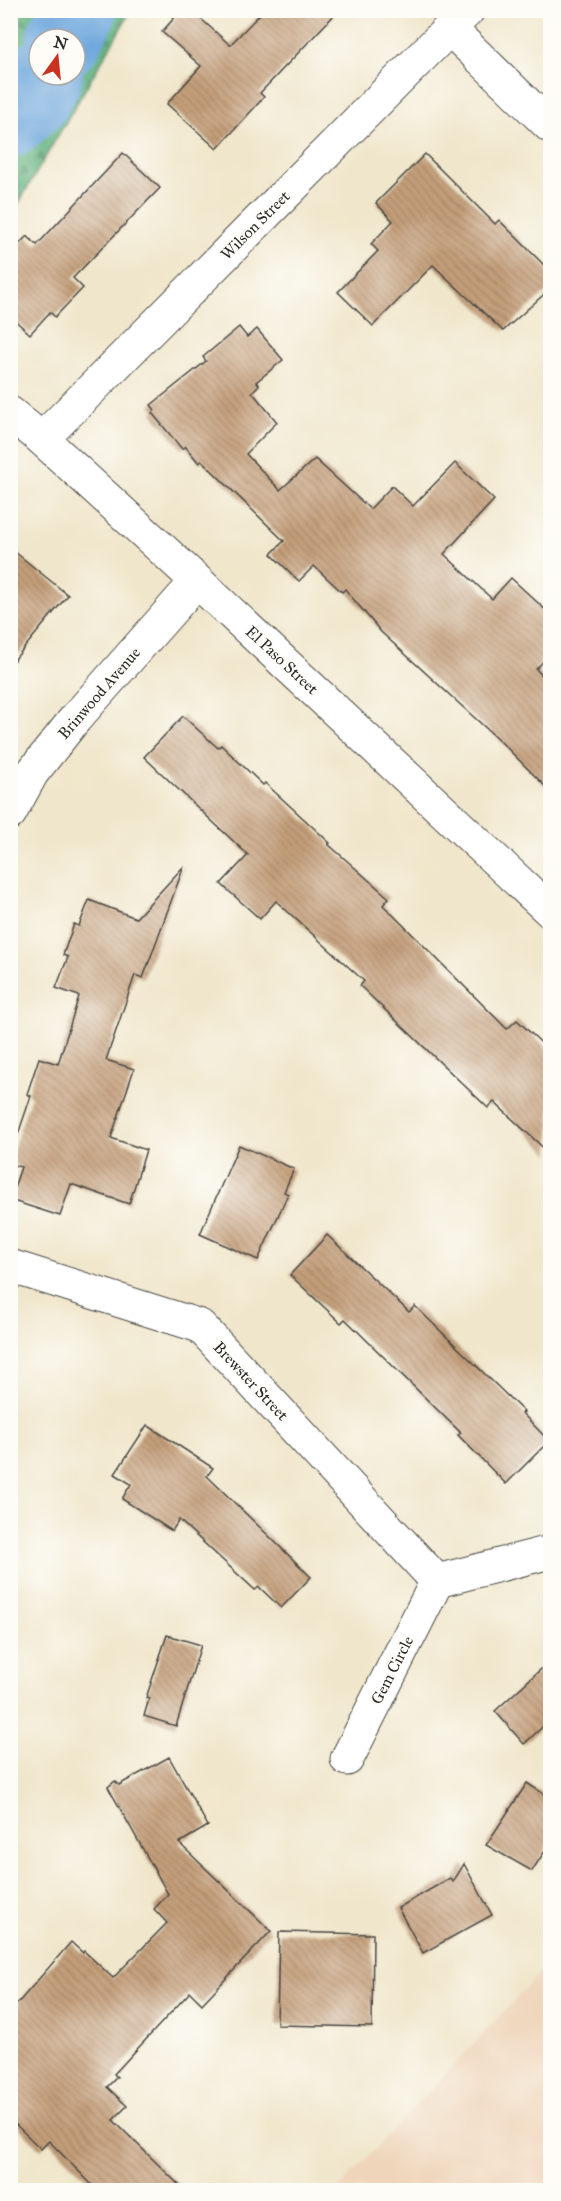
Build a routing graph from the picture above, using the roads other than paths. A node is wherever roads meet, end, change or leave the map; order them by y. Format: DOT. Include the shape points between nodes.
graph roads {
  1 [pos="459,20"];
  2 [pos="550,126"];
  3 [pos="10,413"];
  4 [pos="42,439"];
  5 [pos="197,581"];
  6 [pos="10,813"];
  7 [pos="550,911"];
  8 [pos="10,1266"];
  9 [pos="550,1552"];
  10 [pos="437,1581"];
  11 [pos="347,1759"];
  1 -- 2 [label="street"];
  1 -- 4 [label="street, Wilson Street"];
  3 -- 4 [label="street, El Paso Street"];
  4 -- 5 [label="street, El Paso Street"];
  5 -- 6 [label="street, Brinwood Avenue" via="75,719 32,773"];
  5 -- 7 [label="street, El Paso Street"];
  8 -- 10 [label="street, Brewster Street" via="200,1326"];
  9 -- 10 [label="street"];
  10 -- 11 [label="street, Gem Circle"];
}
